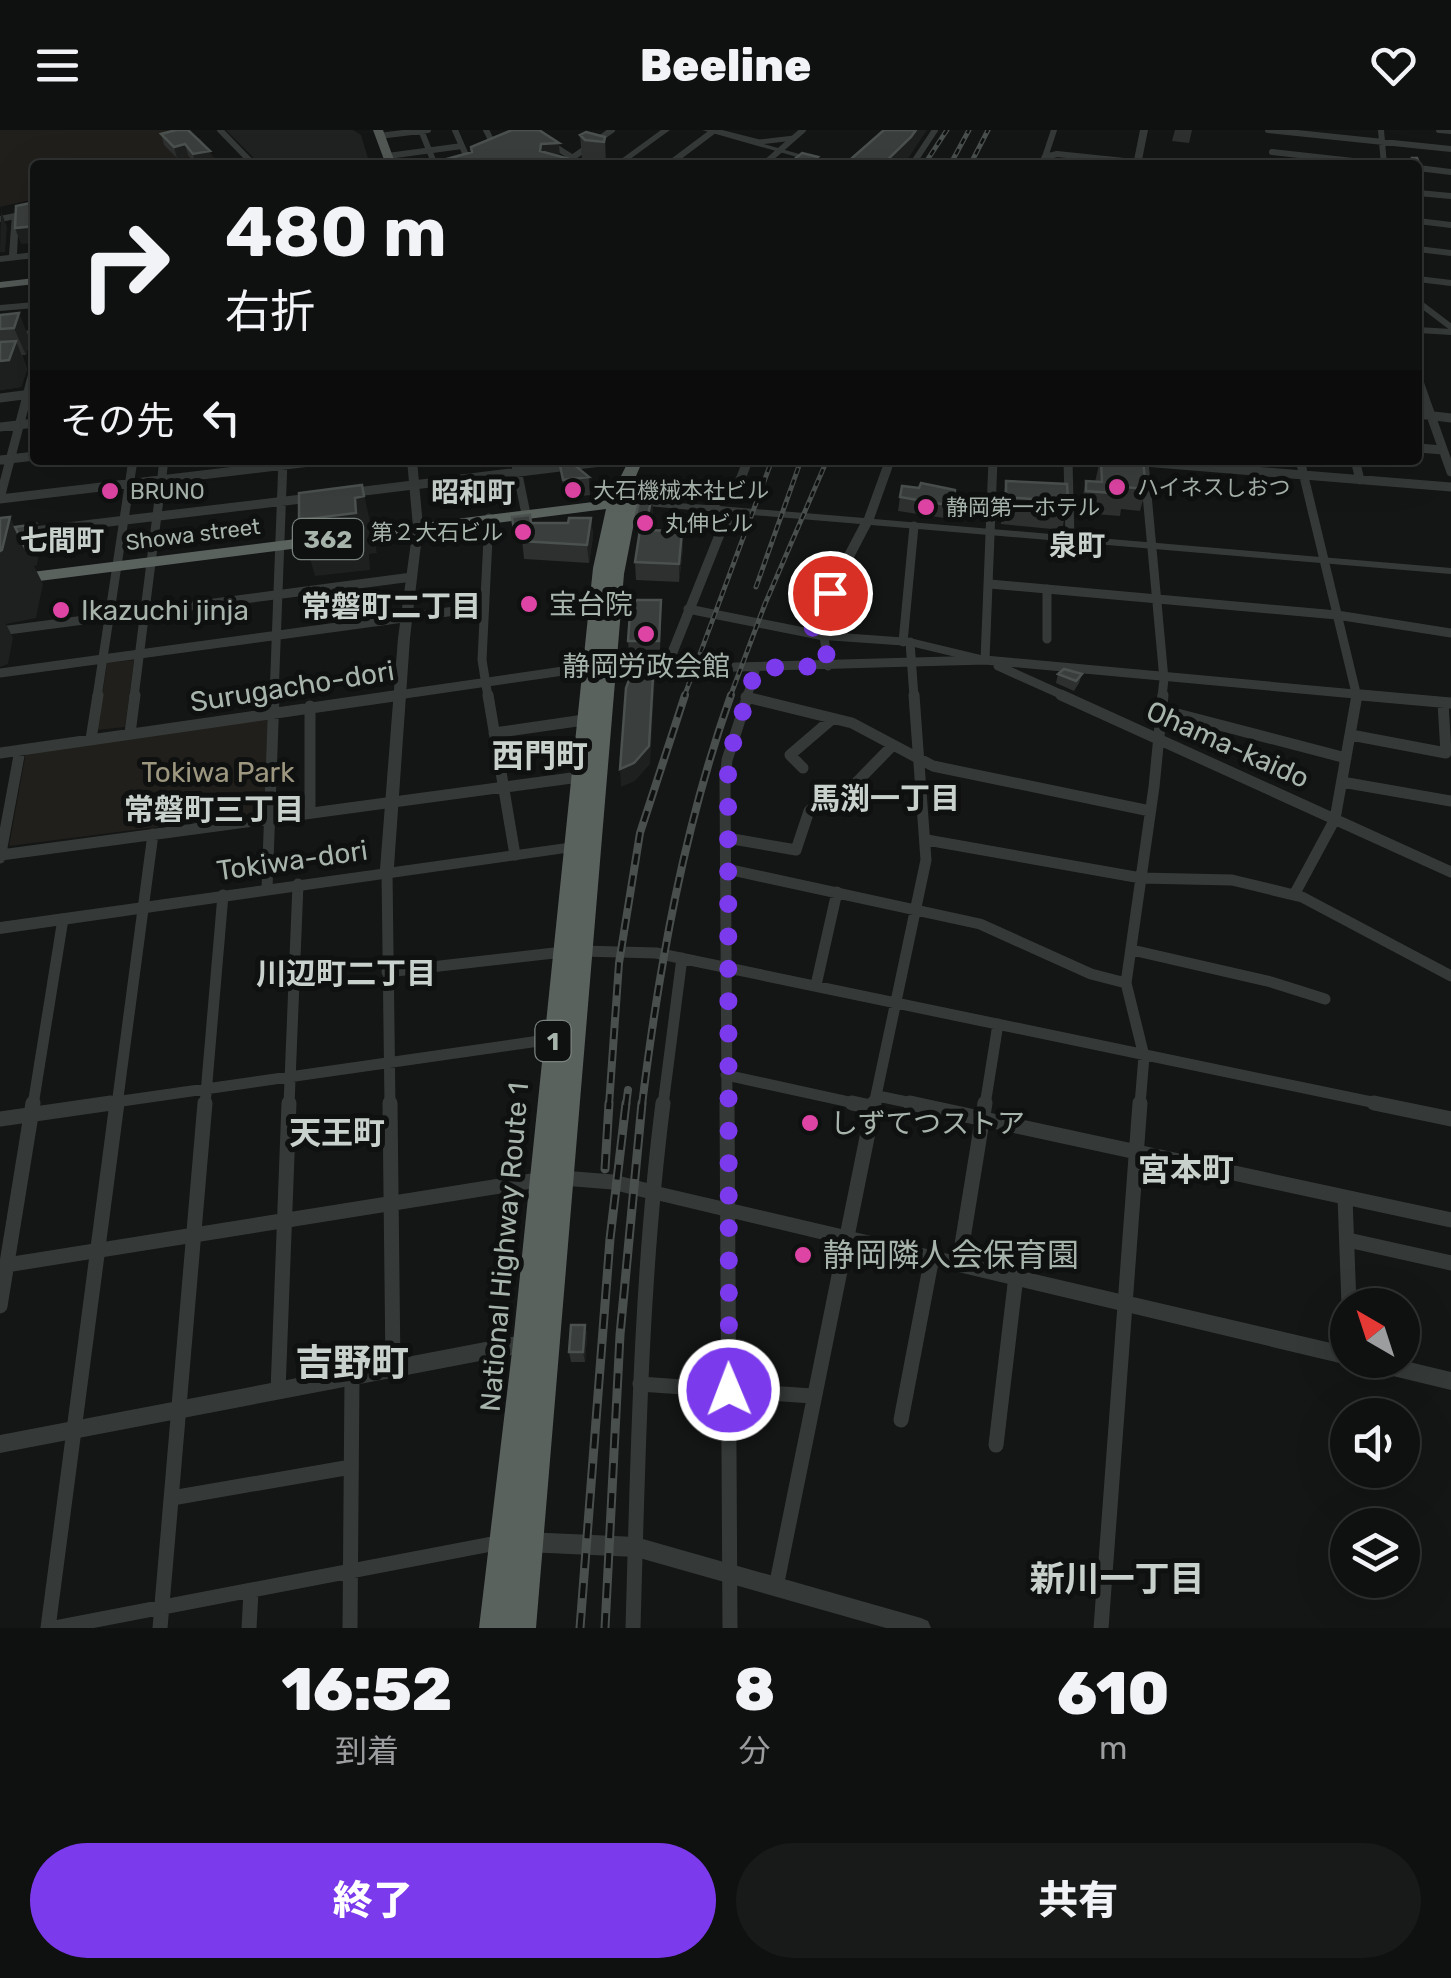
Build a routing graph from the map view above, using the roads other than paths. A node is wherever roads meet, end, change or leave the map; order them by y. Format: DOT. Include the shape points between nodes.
graph roads {
  1 [pos="220,130"];
  2 [pos="423,130"];
  3 [pos="455,130"];
  4 [pos="486,130"];
  5 [pos="547,130"];
  6 [pos="612,130"];
  7 [pos="666,130"];
  8 [pos="709,130"];
  9 [pos="802,130"];
  10 [pos="935,130"];
  11 [pos="1036,130"];
  12 [pos="1144,130"];
  13 [pos="1272,130"];
  14 [pos="1381,130"];
  15 [pos="1439,130"];
  16 [pos="1054,131"];
  17 [pos="532,132"];
  18 [pos="1451,132"];
  19 [pos="379,133"];
  20 [pos="785,136"];
  21 [pos="794,138"];
  22 [pos="757,142"];
  23 [pos="767,142"];
  24 [pos="1382,142"];
  25 [pos="462,146"];
  26 [pos="494,146"];
  27 [pos="1451,149"];
  28 [pos="429,150"];
  29 [pos="778,150"];
  30 [pos="1272,152"];
  31 [pos="249,160"];
  32 [pos="389,160"];
  33 [pos="433,160"];
  34 [pos="567,160"];
  35 [pos="573,160"];
  36 [pos="624,160"];
  37 [pos="674,160"];
  38 [pos="767,160"];
  39 [pos="815,160"];
  40 [pos="915,160"];
  41 [pos="1044,160"];
  42 [pos="1046,160"];
  43 [pos="1106,160"];
  44 [pos="1139,160"];
  45 [pos="1272,160"];
  46 [pos="1342,160"];
  47 [pos="1385,160"];
  48 [pos="1422,168"];
  49 [pos="1451,172"];
  50 [pos="1422,193"];
  51 [pos="1451,196"];
  52 [pos="30,213"];
  53 [pos="16,216"];
  54 [pos="0,219"];
  55 [pos="1422,222"];
  56 [pos="1451,225"];
  57 [pos="1422,249"];
  58 [pos="1451,253"];
  59 [pos="30,256"];
  60 [pos="13,258"];
  61 [pos="0,260"];
  62 [pos="1422,279"];
  63 [pos="30,282"];
  64 [pos="1451,282"];
  65 [pos="0,285"];
  66 [pos="30,305"];
  67 [pos="1422,305"];
  68 [pos="0,308"];
  69 [pos="1422,330"];
  70 [pos="1451,330"];
  71 [pos="30,333"];
  72 [pos="0,336"];
  73 [pos="18,362"];
  74 [pos="30,363"];
  75 [pos="30,394"];
  76 [pos="30,396"];
  77 [pos="1422,397"];
  78 [pos="0,398"];
  79 [pos="1422,414"];
  80 [pos="1430,415"];
  81 [pos="1448,416"];
  82 [pos="30,424"];
  83 [pos="17,425"];
  84 [pos="0,427"];
  85 [pos="1422,448"];
  86 [pos="1443,450"];
  87 [pos="30,457"];
  88 [pos="4,460"];
  89 [pos="131,465"];
  90 [pos="164,465"];
  91 [pos="269,465"];
  92 [pos="283,465"];
  93 [pos="412,465"];
  94 [pos="516,465"];
  95 [pos="575,465"];
  96 [pos="634,465"];
  97 [pos="645,465"];
  98 [pos="746,465"];
  99 [pos="888,465"];
  100 [pos="993,465"];
  101 [pos="1068,465"];
  102 [pos="1144,465"];
  103 [pos="1187,465"];
  104 [pos="1301,465"];
  105 [pos="1356,465"];
  106 [pos="517,472"];
  107 [pos="1451,472"];
  108 [pos="1304,476"];
  109 [pos="162,480"];
  110 [pos="1360,480"];
  111 [pos="128,484"];
  112 [pos="414,486"];
  113 [pos="1451,487"];
  114 [pos="736,492"];
  115 [pos="338,494"];
  116 [pos="319,497"];
  117 [pos="0,499"];
  118 [pos="282,501"];
  119 [pos="623,502"];
  120 [pos="690,506"];
  121 [pos="706,508"];
  122 [pos="758,513"];
  123 [pos="526,514"];
  124 [pos="157,515"];
  125 [pos="490,518"];
  126 [pos="123,520"];
  127 [pos="864,522"];
  128 [pos="914,526"];
  129 [pos="418,527"];
  130 [pos="722,528"];
  131 [pos="991,532"];
  132 [pos="0,536"];
  133 [pos="1070,539"];
  134 [pos="280,546"];
  135 [pos="1152,546"];
  136 [pos="1325,561"];
  137 [pos="152,562"];
  138 [pos="116,566"];
  139 [pos="1451,572"];
  140 [pos="412,577"];
  141 [pos="0,581"];
  142 [pos="990,584"];
  143 [pos="1047,589"];
  144 [pos="279,594"];
  145 [pos="1158,599"];
  146 [pos="484,607"];
  147 [pos="688,608"];
  148 [pos="145,612"];
  149 [pos="1338,615"];
  150 [pos="109,616"];
  151 [pos="408,618"];
  152 [pos="0,631"];
  153 [pos="1451,632"];
  154 [pos="277,636"];
  155 [pos="824,636"];
  156 [pos="1047,639"];
  157 [pos="906,642"];
  158 [pos="140,654"];
  159 [pos="104,660"];
  160 [pos="985,660"];
  161 [pos="911,665"];
  162 [pos="828,666"];
  163 [pos="599,668"];
  164 [pos="756,668"];
  165 [pos="666,670"];
  166 [pos="0,673"];
  167 [pos="1164,679"];
  168 [pos="486,681"];
  169 [pos="401,692"];
  170 [pos="1357,695"];
  171 [pos="746,697"];
  172 [pos="1447,703"];
  173 [pos="310,706"];
  174 [pos="1162,710"];
  175 [pos="276,712"];
  176 [pos="832,718"];
  177 [pos="584,720"];
  178 [pos="130,733"];
  179 [pos="494,733"];
  180 [pos="1350,735"];
  181 [pos="91,739"];
  182 [pos="1159,740"];
  183 [pos="892,746"];
  184 [pos="20,750"];
  185 [pos="0,753"];
  186 [pos="1346,758"];
  187 [pos="920,761"];
  188 [pos="802,768"];
  189 [pos="579,778"];
  190 [pos="1342,782"];
  191 [pos="504,788"];
  192 [pos="1451,801"];
  193 [pos="391,802"];
  194 [pos="1150,811"];
  195 [pos="310,813"];
  196 [pos="271,818"];
  197 [pos="1335,819"];
  198 [pos="154,834"];
  199 [pos="726,838"];
  200 [pos="926,840"];
  201 [pos="582,846"];
  202 [pos="516,855"];
  203 [pos="0,857"];
  204 [pos="727,869"];
  205 [pos="388,872"];
  206 [pos="1451,872"];
  207 [pos="1142,878"];
  208 [pos="298,884"];
  209 [pos="267,888"];
  210 [pos="837,892"];
  211 [pos="223,895"];
  212 [pos="1294,895"];
  213 [pos="143,906"];
  214 [pos="918,908"];
  215 [pos="63,918"];
  216 [pos="0,928"];
  217 [pos="1132,950"];
  218 [pos="573,952"];
  219 [pos="682,958"];
  220 [pos="727,968"];
  221 [pos="387,972"];
  222 [pos="1451,976"];
  223 [pos="1126,983"];
  224 [pos="816,985"];
  225 [pos="1325,999"];
  226 [pos="898,1002"];
  227 [pos="998,1024"];
  228 [pos="554,1039"];
  229 [pos="1144,1056"];
  230 [pos="389,1062"];
  231 [pos="726,1075"];
  232 [pos="293,1076"];
  233 [pos="208,1088"];
  234 [pos="118,1100"];
  235 [pos="877,1102"];
  236 [pos="31,1114"];
  237 [pos="0,1119"];
  238 [pos="982,1119"];
  239 [pos="1451,1119"];
  240 [pos="1137,1154"];
  241 [pos="563,1178"];
  242 [pos="540,1180"];
  243 [pos="652,1192"];
  244 [pos="1344,1198"];
  245 [pos="392,1204"];
  246 [pos="727,1210"];
  247 [pos="288,1220"];
  248 [pos="1451,1220"];
  249 [pos="196,1235"];
  250 [pos="846,1237"];
  251 [pos="1348,1240"];
  252 [pos="97,1250"];
  253 [pos="932,1256"];
  254 [pos="1451,1262"];
  255 [pos="959,1263"];
  256 [pos="3,1265"];
  257 [pos="1016,1276"];
  258 [pos="1348,1288"];
  259 [pos="1124,1303"];
  260 [pos="0,1306"];
  261 [pos="537,1342"];
  262 [pos="1330,1352"];
  263 [pos="393,1369"];
  264 [pos="1420,1374"];
  265 [pos="352,1377"];
  266 [pos="1451,1381"];
  267 [pos="640,1384"];
  268 [pos="729,1390"];
  269 [pos="278,1391"];
  270 [pos="812,1396"];
  271 [pos="179,1410"];
  272 [pos="901,1420"];
  273 [pos="74,1430"];
  274 [pos="0,1444"];
  275 [pos="996,1445"];
  276 [pos="351,1467"];
  277 [pos="172,1498"];
  278 [pos="506,1541"];
  279 [pos="532,1542"];
  280 [pos="636,1547"];
  281 [pos="351,1572"];
  282 [pos="728,1573"];
  283 [pos="776,1587"];
  284 [pos="251,1592"];
  285 [pos="162,1608"];
  286 [pos="51,1628"];
  287 [pos="160,1628"];
  288 [pos="249,1628"];
  289 [pos="350,1628"];
  290 [pos="494,1628"];
  291 [pos="521,1628"];
  292 [pos="633,1628"];
  293 [pos="730,1628"];
  294 [pos="921,1628"];
  295 [pos="1101,1628"];
  1 -- 31 [label="street"];
  2 -- 19 [label="street"];
  2 -- 28 [label="street"];
  3 -- 25 [label="street"];
  4 -- 26 [label="street"];
  5 -- 17 [label="street"];
  6 -- 35 [label="street"];
  7 -- 36 [label="street"];
  8 -- 22 [label="street"];
  8 -- 29 [label="street"];
  8 -- 37 [label="street"];
  9 -- 21 [label="street"];
  10 -- 40 [label="street"];
  11 -- 16 [label="street"];
  12 -- 44 [label="street"];
  13 -- 24 [label="street"];
  13 -- 30 [label="street"];
  14 -- 24 [label="street"];
  15 -- 18 [label="street"];
  16 -- 41 [label="street"];
  17 -- 26 [label="street"];
  17 -- 34 [label="street"];
  19 -- 32 [label="main road"];
  20 -- 21 [label="street"];
  20 -- 22 [label="street"];
  20 -- 23 [label="street"];
  21 -- 29 [label="street"];
  22 -- 23 [label="street"];
  23 -- 29 [label="street"];
  24 -- 27 [label="street"];
  24 -- 47 [label="street"];
  25 -- 26 [label="street" via="464,158"];
  25 -- 28 [label="street"];
  28 -- 32 [label="street"];
  28 -- 33 [label="street"];
  29 -- 38 [label="street"];
  29 -- 39 [label="street"];
  30 -- 45 [label="street"];
  30 -- 46 [label="street"];
  42 -- 43 [label="street" via="1057,154"];
  48 -- 49 [label="street"];
  50 -- 51 [label="street"];
  52 -- 53 [label="street"];
  53 -- 54 [label="street"];
  53 -- 60 [label="street"];
  55 -- 56 [label="street"];
  57 -- 58 [label="street"];
  59 -- 60 [label="street"];
  60 -- 61 [label="street"];
  62 -- 64 [label="street"];
  63 -- 65 [label="main road"];
  66 -- 68 [label="street"];
  67 -- 70 [label="street"];
  69 -- 70 [label="street"];
  71 -- 72 [label="street"];
  73 -- 74 [label="street"];
  75 -- 78 [label="street"];
  76 -- 83 [label="street"];
  77 -- 80 [label="street"];
  79 -- 80 [label="street"];
  80 -- 81 [label="street"];
  80 -- 86 [label="street"];
  82 -- 83 [label="street"];
  83 -- 84 [label="street"];
  83 -- 88 [label="street"];
  85 -- 86 [label="street"];
  86 -- 107 [label="street"];
  87 -- 88 [label="street"];
  88 -- 117 [label="street"];
  89 -- 111 [label="street"];
  90 -- 109 [label="street"];
  91 -- 109 [label="street"];
  92 -- 118 [label="street"];
  93 -- 112 [label="street"];
  94 -- 106 [label="street"];
  95 -- 106 [label="street"];
  96 -- 119 [label="highway, National Highway Route 1 / 1"];
  97 -- 119 [label="highway, National Highway Route 1 / 1"];
  98 -- 114 [label="street"];
  99 -- 127 [label="street"];
  100 -- 131 [label="street"];
  101 -- 133 [label="street"];
  102 -- 135 [label="street"];
  103 -- 108 [label="street"];
  104 -- 108 [label="street"];
  105 -- 110 [label="street"];
  106 -- 112 [label="street"];
  106 -- 123 [label="street"];
  108 -- 110 [label="street"];
  108 -- 136 [label="street"];
  109 -- 111 [label="street"];
  109 -- 124 [label="street"];
  110 -- 113 [label="street"];
  111 -- 117 [label="street"];
  111 -- 126 [label="street"];
  112 -- 115 [label="street"];
  112 -- 129 [label="street"];
  114 -- 121 [label="street"];
  114 -- 122 [label="street" via="738,502"];
  116 -- 118 [label="street"];
  118 -- 124 [label="street"];
  118 -- 134 [label="street"];
  119 -- 120 [label="street"];
  119 -- 123 [label="highway, Showa street / 362"];
  119 -- 163 [label="highway, National Highway Route 1 / 1"];
  120 -- 121 [label="street"];
  120 -- 130 [label="street" via="711,514"];
  121 -- 122 [label="street"];
  122 -- 127 [label="street"];
  122 -- 130 [label="street"];
  123 -- 125 [label="highway, Showa street / 362"];
  124 -- 126 [label="street"];
  124 -- 137 [label="street"];
  125 -- 129 [label="highway, Showa street / 362"];
  125 -- 146 [label="street"];
  126 -- 132 [label="street"];
  126 -- 138 [label="street"];
  127 -- 128 [label="street"];
  127 -- 155 [label="street" via="813,621 814,631"];
  128 -- 131 [label="street"];
  128 -- 157 [label="street"];
  129 -- 134 [label="highway, Showa street / 362"];
  129 -- 140 [label="street"];
  130 -- 147 [label="street"];
  131 -- 133 [label="street"];
  131 -- 142 [label="street"];
  133 -- 135 [label="street"];
  134 -- 137 [label="highway, Showa street / 362"];
  134 -- 144 [label="street"];
  135 -- 136 [label="street"];
  135 -- 145 [label="street"];
  136 -- 139 [label="street"];
  136 -- 149 [label="street"];
  137 -- 138 [label="highway, Showa street / 362"];
  137 -- 148 [label="street"];
  138 -- 141 [label="highway, Showa street / 362"];
  138 -- 150 [label="street"];
  140 -- 144 [label="street"];
  140 -- 151 [label="street"];
  142 -- 143 [label="street"];
  142 -- 160 [label="street"];
  143 -- 145 [label="street"];
  143 -- 156 [label="street"];
  144 -- 148 [label="street"];
  144 -- 154 [label="street"];
  145 -- 149 [label="street"];
  145 -- 167 [label="street"];
  146 -- 151 [label="street"];
  146 -- 168 [label="street"];
  147 -- 155 [label="street"];
  147 -- 165 [label="street"];
  148 -- 150 [label="street"];
  148 -- 158 [label="street"];
  149 -- 153 [label="street"];
  149 -- 170 [label="street"];
  150 -- 152 [label="street"];
  150 -- 159 [label="street"];
  151 -- 154 [label="street"];
  151 -- 169 [label="street"];
  154 -- 158 [label="street"];
  154 -- 175 [label="street"];
  155 -- 157 [label="street, Ohama-kaido"];
  155 -- 162 [label="street"];
  157 -- 160 [label="street, Ohama-kaido"];
  157 -- 161 [label="street"];
  158 -- 159 [label="street"];
  158 -- 178 [label="street"];
  159 -- 166 [label="street"];
  159 -- 181 [label="street"];
  160 -- 161 [label="street"];
  160 -- 167 [label="street, Ohama-kaido"];
  160 -- 182 [label="street, Ohama-kaido"];
  161 -- 162 [label="street"];
  161 -- 187 [label="street"];
  162 -- 164 [label="street"];
  163 -- 165 [label="street"];
  163 -- 168 [label="street, Surugacho-dori"];
  163 -- 177 [label="highway, National Highway Route 1 / 1"];
  163 -- 201 [label="highway, National Highway Route 1 / 1"];
  164 -- 165 [label="street"];
  164 -- 171 [label="street"];
  167 -- 170 [label="street, Ohama-kaido"];
  167 -- 174 [label="street"];
  168 -- 169 [label="street, Surugacho-dori"];
  168 -- 179 [label="street"];
  169 -- 173 [label="street, Surugacho-dori"];
  169 -- 193 [label="street"];
  170 -- 172 [label="street, Ohama-kaido"];
  170 -- 180 [label="street"];
  171 -- 176 [label="street"];
  171 -- 199 [label="street" via="728,760"];
  172 -- 180 [label="street" via="1446,753"];
  173 -- 175 [label="street, Surugacho-dori"];
  173 -- 195 [label="street"];
  174 -- 182 [label="street"];
  174 -- 186 [label="street"];
  175 -- 178 [label="street, Surugacho-dori"];
  175 -- 196 [label="street"];
  176 -- 183 [label="street"];
  176 -- 188 [label="street" via="790,755"];
  177 -- 179 [label="street"];
  177 -- 189 [label="highway, National Highway Route 1 / 1"];
  178 -- 181 [label="street, Surugacho-dori"];
  179 -- 191 [label="street"];
  180 -- 186 [label="street"];
  181 -- 184 [label="street, Surugacho-dori"];
  182 -- 194 [label="street"];
  182 -- 197 [label="street, Ohama-kaido"];
  183 -- 187 [label="street"];
  183 -- 199 [label="street" via="853,786 824,797 810,812 796,850"];
  184 -- 185 [label="street, Surugacho-dori"];
  184 -- 203 [label="street"];
  186 -- 190 [label="street"];
  187 -- 194 [label="street"];
  187 -- 200 [label="street"];
  189 -- 191 [label="street"];
  189 -- 201 [label="highway, National Highway Route 1 / 1"];
  190 -- 192 [label="street"];
  190 -- 197 [label="street"];
  191 -- 193 [label="street"];
  191 -- 202 [label="street"];
  193 -- 195 [label="street"];
  193 -- 205 [label="street"];
  194 -- 207 [label="street"];
  195 -- 196 [label="street"];
  196 -- 198 [label="street"];
  196 -- 209 [label="street"];
  197 -- 206 [label="street, Ohama-kaido"];
  197 -- 212 [label="street"];
  198 -- 203 [label="street"];
  198 -- 213 [label="street"];
  199 -- 204 [label="street"];
  200 -- 207 [label="street"];
  200 -- 214 [label="street"];
  201 -- 202 [label="street, Tokiwa-dori"];
  201 -- 218 [label="highway, National Highway Route 1 / 1"];
  202 -- 205 [label="street, Tokiwa-dori"];
  204 -- 210 [label="street"];
  204 -- 220 [label="street"];
  205 -- 208 [label="street, Tokiwa-dori"];
  205 -- 221 [label="street"];
  207 -- 212 [label="street" via="1232,880"];
  207 -- 217 [label="street"];
  208 -- 209 [label="street, Tokiwa-dori"];
  208 -- 232 [label="street"];
  209 -- 211 [label="street, Tokiwa-dori"];
  210 -- 214 [label="street"];
  210 -- 224 [label="street"];
  211 -- 213 [label="street, Tokiwa-dori"];
  211 -- 233 [label="street"];
  212 -- 222 [label="street"];
  213 -- 215 [label="street, Tokiwa-dori"];
  213 -- 234 [label="street"];
  214 -- 223 [label="street" via="998,930 1091,974"];
  214 -- 226 [label="street"];
  215 -- 216 [label="street, Tokiwa-dori"];
  215 -- 236 [label="street"];
  217 -- 223 [label="street"];
  217 -- 225 [label="street"];
  218 -- 219 [label="street"];
  218 -- 221 [label="street"];
  218 -- 228 [label="highway, National Highway Route 1 / 1"];
  218 -- 241 [label="highway, National Highway Route 1 / 1"];
  219 -- 220 [label="street"];
  219 -- 243 [label="street"];
  220 -- 224 [label="street"];
  220 -- 231 [label="street"];
  221 -- 230 [label="street"];
  223 -- 229 [label="street"];
  224 -- 226 [label="street"];
  226 -- 227 [label="street"];
  226 -- 235 [label="street"];
  227 -- 229 [label="street"];
  227 -- 238 [label="street"];
  228 -- 230 [label="street"];
  228 -- 242 [label="highway, National Highway Route 1 / 1"];
  229 -- 239 [label="street"];
  229 -- 240 [label="street"];
  230 -- 232 [label="street"];
  230 -- 245 [label="street"];
  231 -- 235 [label="street"];
  231 -- 246 [label="street"];
  232 -- 233 [label="street"];
  232 -- 247 [label="street"];
  233 -- 234 [label="street"];
  233 -- 249 [label="street"];
  234 -- 236 [label="street"];
  234 -- 252 [label="street"];
  235 -- 238 [label="street"];
  235 -- 250 [label="street"];
  236 -- 237 [label="street"];
  236 -- 256 [label="street"];
  238 -- 240 [label="street"];
  238 -- 255 [label="street"];
  240 -- 244 [label="street"];
  240 -- 259 [label="street"];
  241 -- 242 [label="street"];
  241 -- 243 [label="street"];
  241 -- 261 [label="highway, National Highway Route 1 / 1"];
  242 -- 245 [label="street"];
  242 -- 261 [label="highway, National Highway Route 1 / 1"];
  243 -- 246 [label="street"];
  243 -- 267 [label="street"];
  244 -- 248 [label="street"];
  244 -- 251 [label="street"];
  245 -- 247 [label="street"];
  245 -- 263 [label="street"];
  246 -- 250 [label="street"];
  246 -- 268 [label="street"];
  247 -- 249 [label="street"];
  247 -- 269 [label="street"];
  249 -- 252 [label="street"];
  249 -- 271 [label="street"];
  250 -- 253 [label="street"];
  250 -- 270 [label="street"];
  251 -- 254 [label="street"];
  251 -- 258 [label="street"];
  252 -- 256 [label="street"];
  252 -- 273 [label="street"];
  253 -- 255 [label="street"];
  253 -- 272 [label="street"];
  255 -- 257 [label="street"];
  256 -- 260 [label="street"];
  257 -- 259 [label="street"];
  257 -- 275 [label="street"];
  259 -- 262 [label="street"];
  259 -- 295 [label="street"];
  261 -- 263 [label="street"];
  261 -- 278 [label="highway, National Highway Route 1 / 1"];
  261 -- 279 [label="highway, National Highway Route 1 / 1"];
  263 -- 265 [label="street"];
  264 -- 266 [label="street"];
  265 -- 269 [label="street"];
  265 -- 276 [label="street"];
  267 -- 268 [label="street"];
  267 -- 280 [label="street"];
  268 -- 270 [label="street"];
  268 -- 282 [label="street"];
  269 -- 271 [label="street"];
  270 -- 283 [label="street"];
  271 -- 273 [label="street"];
  271 -- 277 [label="street"];
  273 -- 274 [label="street"];
  273 -- 286 [label="street"];
  276 -- 277 [label="street"];
  276 -- 281 [label="street"];
  277 -- 285 [label="street"];
  278 -- 279 [label="street"];
  278 -- 281 [label="street"];
  278 -- 290 [label="highway, National Highway Route 1 / 1"];
  279 -- 280 [label="street"];
  279 -- 291 [label="highway, National Highway Route 1 / 1"];
  280 -- 282 [label="street"];
  280 -- 292 [label="street"];
  281 -- 284 [label="street"];
  281 -- 289 [label="street"];
  282 -- 283 [label="street"];
  282 -- 293 [label="street"];
  283 -- 294 [label="street"];
  284 -- 285 [label="street"];
  284 -- 288 [label="street"];
  285 -- 286 [label="street"];
  285 -- 287 [label="street"];
}
